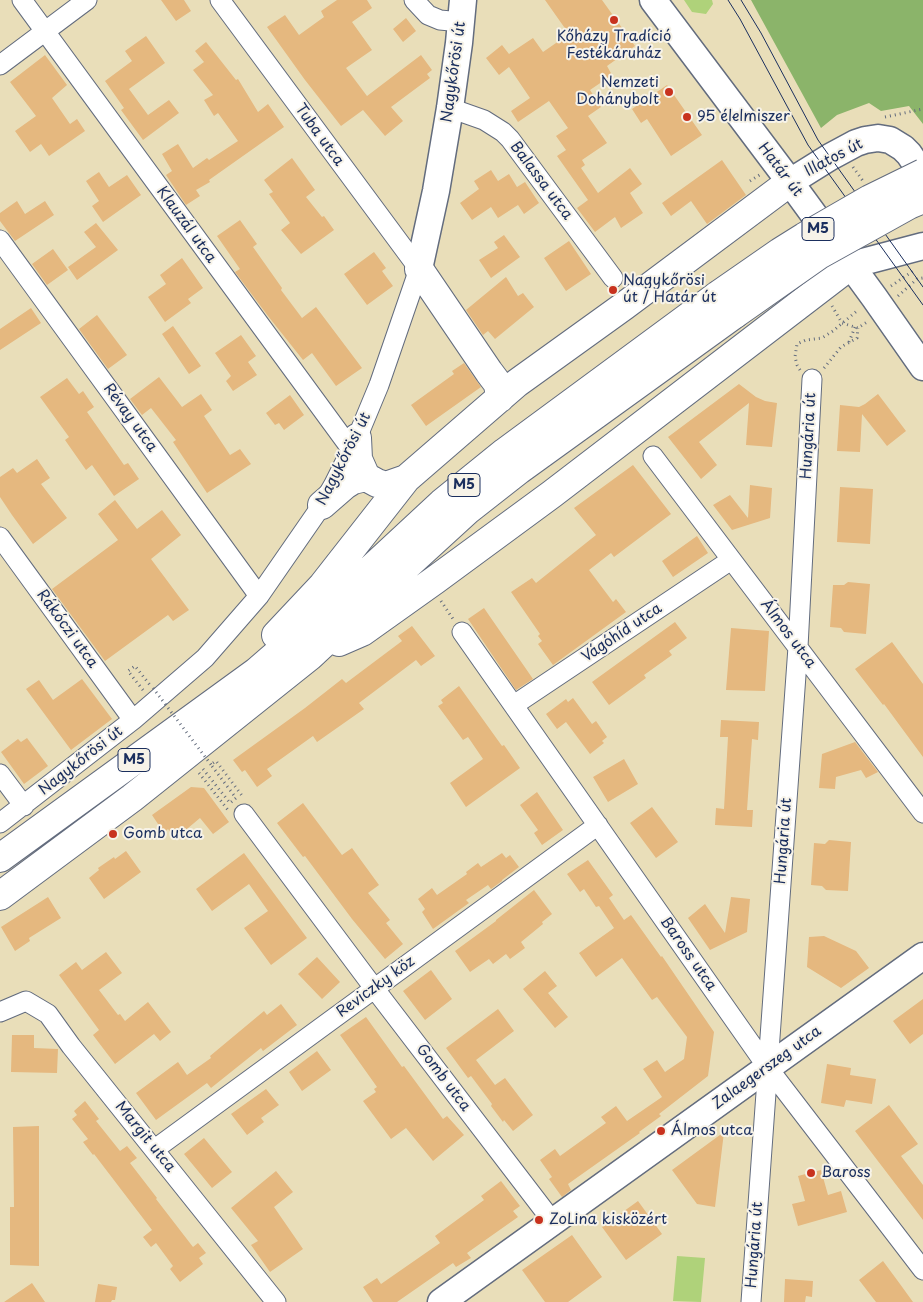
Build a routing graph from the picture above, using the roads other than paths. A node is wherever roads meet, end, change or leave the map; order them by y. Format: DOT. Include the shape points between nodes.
graph roads {
  1 [pos="22,0"];
  2 [pos="87,0"];
  3 [pos="220,0"];
  4 [pos="414,0"];
  5 [pos="652,0"];
  6 [pos="462,11"];
  7 [pos="44,31"];
  8 [pos="0,65"];
  9 [pos="450,108"];
  10 [pos="923,174"];
  11 [pos="790,182"];
  12 [pos="923,199"];
  13 [pos="0,240"];
  14 [pos="923,246"];
  15 [pos="850,265"];
  16 [pos="419,269"];
  17 [pos="613,278"];
  18 [pos="726,304"];
  19 [pos="923,367"];
  20 [pos="812,382"];
  21 [pos="500,398"];
  22 [pos="354,444"];
  23 [pos="653,456"];
  24 [pos="366,477"];
  25 [pos="406,479"];
  26 [pos="322,505"];
  27 [pos="0,537"];
  28 [pos="731,560"];
  29 [pos="259,596"];
  30 [pos="462,632"];
  31 [pos="798,647"];
  32 [pos="310,656"];
  33 [pos="225,694"];
  34 [pos="514,705"];
  35 [pos="133,720"];
  36 [pos="0,774"];
  37 [pos="24,806"];
  38 [pos="923,813"];
  39 [pos="244,814"];
  40 [pos="0,823"];
  41 [pos="598,825"];
  42 [pos="0,858"];
  43 [pos="0,896"];
  44 [pos="923,956"];
  45 [pos="374,988"];
  46 [pos="0,1012"];
  47 [pos="768,1068"];
  48 [pos="154,1149"];
  49 [pos="553,1222"];
  50 [pos="923,1270"];
  51 [pos="276,1302"];
  52 [pos="441,1302"];
  53 [pos="751,1302"];
  1 -- 7 [label="street, Klauzál utca"];
  2 -- 7 [label="street"];
  3 -- 16 [label="street, Tuba utca"];
  4 -- 6 [label="street" via="428,14 440,20"];
  5 -- 11 [label="street, Határ út"];
  6 -- 9 [label="street, Nagykőrösi út"];
  7 -- 8 [label="street"];
  7 -- 22 [label="street, Klauzál utca"];
  9 -- 16 [label="street, Nagykőrösi út"];
  9 -- 17 [label="street, Balassa utca" via="493,124 507,135"];
  10 -- 11 [label="street, Illatos út" via="903,148 890,140 878,138 856,144"];
  10 -- 18 [label="main road, M5, bridge" via="870,199 780,252"];
  11 -- 15 [label="street, Határ út"];
  11 -- 21 [label="main road"];
  12 -- 18 [label="main road, M5, bridge"];
  13 -- 29 [label="street, Révay utca"];
  14 -- 15 [label="street"];
  15 -- 19 [label="street, Határ út"];
  15 -- 32 [label="main road" via="435,580 362,632"];
  16 -- 21 [label="main road" via="498,384"];
  16 -- 22 [label="street, Nagykőrösi út" via="390,356"];
  18 -- 32 [label="main road, M5" via="468,510"];
  18 -- 33 [label="main road, Nagykőrösi út / M5" via="595,385 505,452 448,497 290,644"];
  20 -- 31 [label="street, Hungária út"];
  21 -- 25 [label="main road"];
  22 -- 24 [label="main road"];
  22 -- 26 [label="street, Nagykőrösi út"];
  23 -- 28 [label="street, Álmos utca"];
  24 -- 25 [label="main road" via="386,486"];
  24 -- 26 [label="main road" via="345,485"];
  25 -- 33 [label="main road" via="323,585 252,660"];
  26 -- 29 [label="street, Nagykőrösi út"];
  27 -- 35 [label="street, Rákóczi utca"];
  28 -- 31 [label="street, Álmos utca"];
  28 -- 34 [label="street, Vágóhíd utca"];
  29 -- 35 [label="street, Nagykőrösi út" via="205,658"];
  30 -- 34 [label="street, Baross utca"];
  31 -- 38 [label="street, Álmos utca"];
  31 -- 47 [label="street, Hungária út"];
  32 -- 43 [label="main road, M5" via="132,798"];
  33 -- 42 [label="main road, Nagykőrösi út / M5"];
  34 -- 41 [label="street, Baross utca"];
  35 -- 37 [label="street, Nagykőrösi út"];
  36 -- 37 [label="street"];
  37 -- 40 [label="street, Nagykőrösi út"];
  39 -- 45 [label="street, Gomb utca"];
  41 -- 45 [label="street, Reviczky köz"];
  41 -- 47 [label="street, Baross utca"];
  44 -- 47 [label="street, Zalaegerszeg utca"];
  45 -- 48 [label="street, Reviczky köz"];
  45 -- 49 [label="street, Gomb utca"];
  46 -- 48 [label="street, Margit utca" via="26,1001 48,1014"];
  47 -- 49 [label="street, Zalaegerszeg utca"];
  47 -- 50 [label="street, Baross utca"];
  47 -- 53 [label="street, Hungária út"];
  48 -- 51 [label="street, Margit utca"];
  49 -- 52 [label="street, Zalaegerszeg utca"];
}
